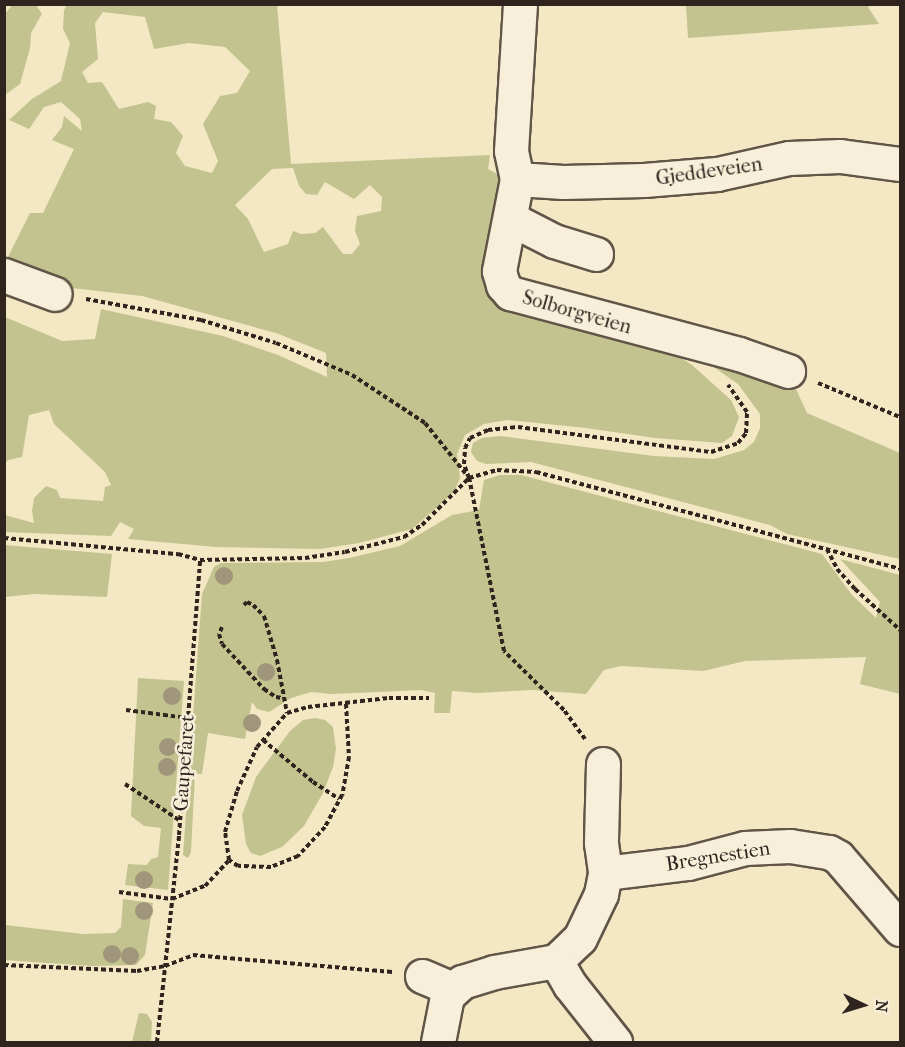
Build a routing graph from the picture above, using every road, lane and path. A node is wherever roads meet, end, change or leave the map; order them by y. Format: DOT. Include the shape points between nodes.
graph roads {
  1 [pos="520,4"];
  2 [pos="900,164"];
  3 [pos="517,179"];
  4 [pos="511,219"];
  5 [pos="596,254"];
  6 [pos="4,275"];
  7 [pos="55,294"];
  8 [pos="788,371"];
  9 [pos="719,379"];
  10 [pos="900,417"];
  11 [pos="469,478"];
  12 [pos="4,538"];
  13 [pos="827,549"];
  14 [pos="200,560"];
  15 [pos="900,569"];
  16 [pos="244,605"];
  17 [pos="222,627"];
  18 [pos="900,630"];
  19 [pos="282,698"];
  20 [pos="429,699"];
  21 [pos="346,704"];
  22 [pos="126,710"];
  23 [pos="287,713"];
  24 [pos="188,718"];
  25 [pos="263,740"];
  26 [pos="603,764"];
  27 [pos="125,784"];
  28 [pos="339,799"];
  29 [pos="180,821"];
  30 [pos="229,860"];
  31 [pos="605,873"];
  32 [pos="119,892"];
  33 [pos="172,899"];
  34 [pos="900,929"];
  35 [pos="556,961"];
  36 [pos="4,965"];
  37 [pos="165,966"];
  38 [pos="422,976"];
  39 [pos="452,989"];
  40 [pos="157,1042"];
  41 [pos="438,1042"];
  42 [pos="615,1042"];
  1 -- 3 [label="street, Solborgveien" via="511,152"];
  2 -- 3 [label="street, Gjeddeveien" via="840,156 789,158 717,174 644,180"];
  3 -- 4 [label="street, Solborgveien"];
  4 -- 5 [label="street" via="554,241"];
  4 -- 8 [label="street, Solborgveien" via="499,271 510,293 739,354"];
  6 -- 7 [label="street"];
  7 -- 11 [label="path" via="201,320 276,343 352,375 424,423"];
  8 -- 10 [label="path"];
  9 -- 11 [label="path" via="740,400 748,424 738,443 724,449 711,452 505,428 470,438 464,465"];
  11 -- 13 [label="path" via="497,470 536,472"];
  11 -- 14 [label="path" via="422,525 404,537 305,558"];
  11 -- 26 [label="path" via="504,651 564,710"];
  12 -- 14 [label="path" via="135,549"];
  13 -- 15 [label="path"];
  13 -- 18 [label="path" via="837,569 855,589"];
  14 -- 24 [label="path, Gaupefaret"];
  16 -- 19 [label="path" via="253,605 264,616 281,677"];
  17 -- 19 [label="path" via="222,644 264,689"];
  19 -- 23 [label="path"];
  20 -- 21 [label="path" via="389,698"];
  21 -- 23 [label="path"];
  21 -- 28 [label="path" via="349,757"];
  22 -- 24 [label="path"];
  23 -- 25 [label="path"];
  24 -- 29 [label="path, Gaupefaret"];
  25 -- 28 [label="path"];
  25 -- 30 [label="path" via="237,791 225,832"];
  26 -- 31 [label="street" via="601,843"];
  27 -- 29 [label="path"];
  28 -- 30 [label="path" via="325,827 298,856 271,867 238,866"];
  29 -- 33 [label="path, Gaupefaret"];
  30 -- 33 [label="path" via="205,886"];
  31 -- 34 [label="street, Bregnestien" via="688,863 745,848 790,846 829,852 838,857"];
  31 -- 35 [label="street" via="601,894 580,938"];
  32 -- 33 [label="path"];
  33 -- 37 [label="path, Gaupefaret"];
  35 -- 39 [label="street" via="470,978"];
  35 -- 42 [label="street"];
  36 -- 37 [label="path" via="137,971"];
  37 -- 38 [label="path" via="193,955"];
  37 -- 40 [label="path, Gaupefaret"];
  38 -- 39 [label="street"];
  39 -- 41 [label="street"];
}
